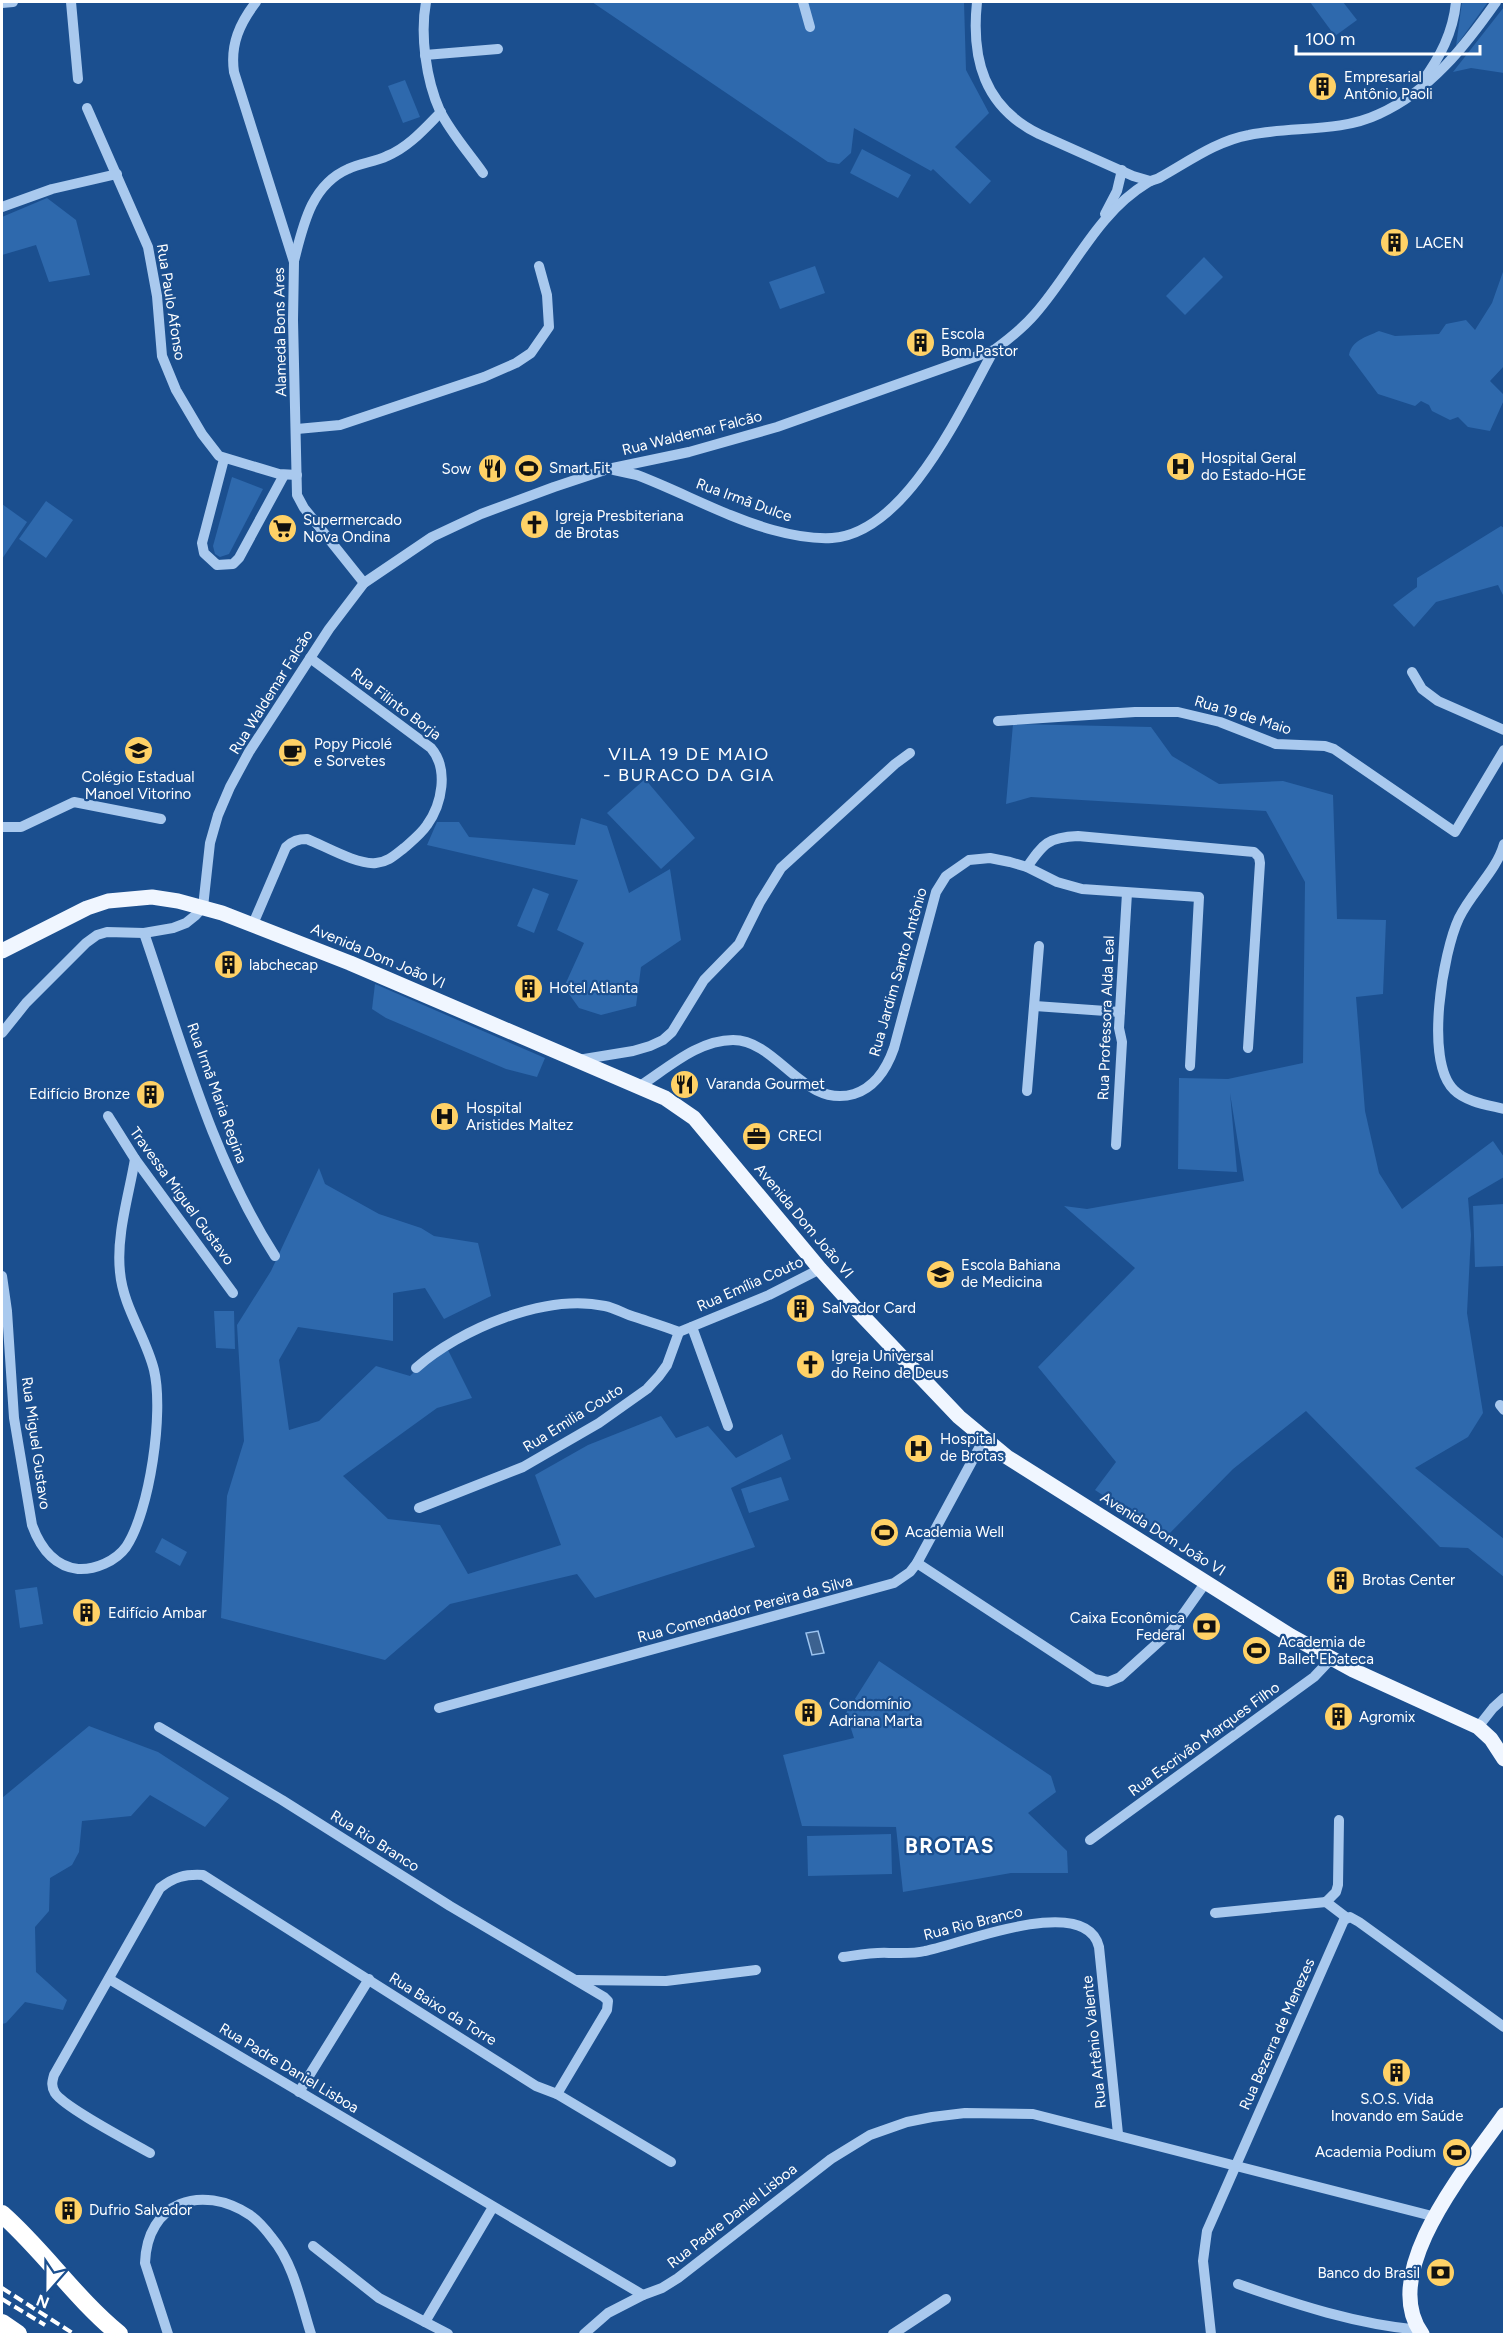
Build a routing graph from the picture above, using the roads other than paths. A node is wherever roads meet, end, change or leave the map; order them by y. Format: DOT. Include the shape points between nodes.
graph roads {
  1 [pos="14,2"];
  2 [pos="71,2"];
  3 [pos="256,2"];
  4 [pos="426,2"];
  5 [pos="803,2"];
  6 [pos="978,2"];
  7 [pos="1456,2"];
  8 [pos="1496,2"];
  9 [pos="2,3"];
  10 [pos="810,27"];
  11 [pos="498,49"];
  12 [pos="425,55"];
  13 [pos="78,79"];
  14 [pos="1415,92"];
  15 [pos="87,108"];
  16 [pos="441,112"];
  17 [pos="1176,166"];
  18 [pos="1122,170"];
  19 [pos="483,173"];
  20 [pos="117,174"];
  21 [pos="1150,181"];
  22 [pos="2,207"];
  23 [pos="1100,226"];
  24 [pos="294,262"];
  25 [pos="539,266"];
  26 [pos="994,350"];
  27 [pos="297,429"];
  28 [pos="224,459"];
  29 [pos="608,469"];
  30 [pos="284,475"];
  31 [pos="297,475"];
  32 [pos="364,583"];
  33 [pos="310,658"];
  34 [pos="1412,672"];
  35 [pos="998,721"];
  36 [pos="1504,730"];
  37 [pos="1504,750"];
  38 [pos="910,753"];
  39 [pos="161,819"];
  40 [pos="2,827"];
  41 [pos="1504,844"];
  42 [pos="1027,867"];
  43 [pos="1127,893"];
  44 [pos="203,907"];
  45 [pos="253,924"];
  46 [pos="144,933"];
  47 [pos="1039,946"];
  48 [pos="2,951"];
  49 [pos="1035,1006"];
  50 [pos="1120,1012"];
  51 [pos="2,1033"];
  52 [pos="1248,1047"];
  53 [pos="578,1060"];
  54 [pos="1190,1066"];
  55 [pos="640,1086"];
  56 [pos="1027,1091"];
  57 [pos="1504,1109"];
  58 [pos="108,1116"];
  59 [pos="1116,1145"];
  60 [pos="135,1159"];
  61 [pos="275,1256"];
  62 [pos="820,1269"];
  63 [pos="2,1276"];
  64 [pos="233,1293"];
  65 [pos="692,1327"];
  66 [pos="5,1332"];
  67 [pos="679,1332"];
  68 [pos="416,1368"];
  69 [pos="728,1426"];
  70 [pos="984,1440"];
  71 [pos="419,1508"];
  72 [pos="917,1563"];
  73 [pos="1206,1582"];
  74 [pos="1331,1659"];
  75 [pos="1504,1698"];
  76 [pos="439,1708"];
  77 [pos="159,1727"];
  78 [pos="1478,1727"];
  79 [pos="1504,1759"];
  80 [pos="1339,1820"];
  81 [pos="1090,1839"];
  82 [pos="1326,1902"];
  83 [pos="1215,1912"];
  84 [pos="1348,1917"];
  85 [pos="1099,1947"];
  86 [pos="843,1957"];
  87 [pos="756,1970"];
  88 [pos="109,1979"];
  89 [pos="369,1979"];
  90 [pos="576,1980"];
  91 [pos="1504,2027"];
  92 [pos="299,2092"];
  93 [pos="556,2094"];
  94 [pos="1504,2115"];
  95 [pos="1118,2134"];
  96 [pos="150,2153"];
  97 [pos="671,2162"];
  98 [pos="1235,2166"];
  99 [pos="493,2207"];
  100 [pos="2,2214"];
  101 [pos="1436,2217"];
  102 [pos="313,2246"];
  103 [pos="1238,2284"];
  104 [pos="643,2295"];
  105 [pos="946,2299"];
  106 [pos="425,2322"];
  107 [pos="2,2323"];
  108 [pos="1420,2332"];
  109 [pos="18,2334"];
  110 [pos="118,2334"];
  111 [pos="168,2334"];
  112 [pos="311,2334"];
  113 [pos="448,2334"];
  114 [pos="584,2334"];
  115 [pos="893,2334"];
  116 [pos="1211,2334"];
  1 -- 9 [label="street"];
  2 -- 13 [label="street"];
  3 -- 24 [label="street, Alameda Bons Ares" via="235,39 233,64"];
  4 -- 12 [label="street"];
  5 -- 10 [label="street"];
  6 -- 18 [label="street" via="975,34 979,62 985,81 1005,110 1026,128"];
  7 -- 14 [label="street, Rua Waldemar Falcão" via="1446,43"];
  8 -- 14 [label="street, Rua Waldemar Falcão" via="1451,61"];
  11 -- 12 [label="street"];
  12 -- 16 [label="street"];
  14 -- 17 [label="street, Rua Waldemar Falcão" via="1359,122 1248,135"];
  15 -- 20 [label="street, Rua Paulo Afonso"];
  16 -- 19 [label="street"];
  16 -- 24 [label="street" via="402,148 332,178 308,214"];
  17 -- 18 [label="street, Rua Waldemar Falcão" via="1152,174"];
  17 -- 21 [label="street, Rua Waldemar Falcão"];
  18 -- 21 [label="street"];
  18 -- 23 [label="street, Rua Waldemar Falcão" via="1117,191"];
  20 -- 22 [label="street" via="52,189"];
  20 -- 28 [label="street, Rua Paulo Afonso" via="151,257 162,356 168,375 202,434"];
  21 -- 23 [label="street, Rua Waldemar Falcão" via="1125,199"];
  23 -- 26 [label="street, Rua Waldemar Falcão" via="1035,315"];
  24 -- 27 [label="street, Alameda Bons Ares"];
  25 -- 27 [label="street" via="549,327 531,353 484,377 340,425"];
  26 -- 29 [label="street, Rua Waldemar Falcão" via="777,426 689,452"];
  26 -- 29 [label="street, Rua Irmã Dulce" via="932,461 910,489 888,512 848,534 833,538 773,530 637,476"];
  27 -- 31 [label="street, Alameda Bons Ares"];
  28 -- 30 [label="street"];
  28 -- 30 [label="street" via="202,543 204,554 217,565 233,564 239,558"];
  29 -- 32 [label="street, Rua Waldemar Falcão" via="481,514 432,537"];
  30 -- 31 [label="street"];
  31 -- 32 [label="street, Alameda Bons Ares" via="299,500"];
  32 -- 33 [label="street, Rua Waldemar Falcão"];
  33 -- 44 [label="street, Rua Waldemar Falcão" via="230,787 210,843"];
  33 -- 45 [label="street, Rua Filinto Borja" via="431,748 440,763 441,792 427,826 391,859 367,863 307,839 291,843"];
  34 -- 36 [label="street" via="1422,689 1438,701"];
  35 -- 37 [label="street, Rua 19 de Maio" via="1178,712 1220,722 1276,744 1325,746 1455,832"];
  38 -- 53 [label="street" via="781,868 740,944 704,980 672,1032 650,1046"];
  39 -- 40 [label="street" via="74,802 21,827"];
  41 -- 57 [label="street" via="1500,857 1457,923 1437,1020 1440,1054 1449,1084 1467,1098"];
  42 -- 43 [label="street" via="1068,886"];
  42 -- 52 [label="street" via="1041,846 1063,837 1254,852 1260,863"];
  42 -- 55 [label="street, Rua Jardim Santo Antônio" via="990,858 969,860 941,882 889,1063 872,1085 846,1096 831,1095 816,1090 760,1049 736,1040 698,1048"];
  43 -- 50 [label="street, Rua Professora Alda Leal"];
  43 -- 54 [label="street" via="1199,897"];
  44 -- 45 [label="main road, Avenida Dom João VI"];
  44 -- 46 [label="street" via="186,923"];
  44 -- 48 [label="main road, Avenida Dom João VI" via="152,897 108,901"];
  45 -- 53 [label="main road, Avenida Dom João VI"];
  46 -- 51 [label="street" via="97,935 26,1003"];
  46 -- 61 [label="street, Rua Irmã Maria Regina" via="222,1155"];
  47 -- 49 [label="street"];
  49 -- 50 [label="street"];
  49 -- 56 [label="street"];
  50 -- 59 [label="street, Rua Professora Alda Leal"];
  53 -- 55 [label="main road, Avenida Dom João VI"];
  55 -- 62 [label="main road, Avenida Dom João VI" via="694,1118"];
  58 -- 60 [label="street, Travessa Miguel Gustavo"];
  60 -- 64 [label="street, Travessa Miguel Gustavo"];
  60 -- 66 [label="street, Rua Miguel Gustavo" via="122,1230 120,1271 123,1289 154,1370 155,1441 148,1489 125,1549 94,1568 60,1564 47,1554 32,1525 14,1418"];
  62 -- 65 [label="street, Rua Emília Couto"];
  62 -- 70 [label="main road, Avenida Dom João VI"];
  63 -- 66 [label="street, Rua Miguel Gustavo"];
  65 -- 67 [label="street, Rua Emília Couto"];
  65 -- 69 [label="street, Rua Emília Couto"];
  67 -- 68 [label="street" via="604,1305 552,1306 524,1311 473,1331 449,1343"];
  67 -- 71 [label="street, Rua Emilia Couto" via="659,1376 599,1423 523,1467"];
  70 -- 72 [label="street, Rua Comendador Pereira da Silva"];
  70 -- 73 [label="main road, Avenida Dom João VI"];
  72 -- 73 [label="street" via="1094,1679 1108,1682 1120,1677 1172,1630"];
  72 -- 76 [label="street, Rua Comendador Pereira da Silva" via="894,1583"];
  73 -- 74 [label="main road, Avenida Dom João VI"];
  74 -- 78 [label="main road, Avenida Dom João VI"];
  74 -- 81 [label="street, Rua Escrivão Marques Filho" via="1314,1677"];
  75 -- 78 [label="street"];
  77 -- 90 [label="street, Rua Rio Branco"];
  78 -- 79 [label="main road, Avenida Dom João VI"];
  80 -- 82 [label="street" via="1338,1885"];
  82 -- 83 [label="street"];
  82 -- 84 [label="street"];
  84 -- 91 [label="street"];
  84 -- 98 [label="street, Rua Bezerra de Menezes"];
  85 -- 86 [label="street, Rua Rio Branco" via="1098,1940 1081,1927 1057,1923 1003,1929 923,1952"];
  85 -- 95 [label="street, Rua Artênio Valente"];
  87 -- 90 [label="street, Rua Rio Branco" via="666,1981"];
  88 -- 89 [label="street, Rua Baixo da Torre" via="160,1888 178,1876 203,1875"];
  88 -- 92 [label="street, Rua Padre Daniel Lisboa"];
  88 -- 96 [label="street" via="52,2084 55,2093 73,2107"];
  89 -- 92 [label="street"];
  89 -- 93 [label="street, Rua Baixo da Torre" via="536,2086"];
  90 -- 93 [label="street, Rua Rio Branco" via="604,1997 609,2006"];
  92 -- 99 [label="street, Rua Padre Daniel Lisboa"];
  93 -- 97 [label="street, Rua Baixo da Torre"];
  94 -- 101 [label="main road"];
  95 -- 98 [label="street, Rua Padre Daniel Lisboa"];
  95 -- 104 [label="street, Rua Padre Daniel Lisboa" via="1033,2114 1003,2112 932,2117 885,2129 831,2159 678,2278"];
  98 -- 101 [label="street, Rua Padre Daniel Lisboa"];
  98 -- 116 [label="street, Rua Bezerra de Menezes" via="1211,2217 1204,2246"];
  99 -- 104 [label="street, Rua Padre Daniel Lisboa"];
  99 -- 106 [label="street"];
  100 -- 110 [label="highway"];
  101 -- 108 [label="main road" via="1422,2240 1410,2276 1411,2311"];
  102 -- 106 [label="street" via="379,2298"];
  103 -- 108 [label="street" via="1331,2315"];
  104 -- 114 [label="street" via="608,2313"];
  105 -- 115 [label="street"];
  106 -- 113 [label="street"];
  107 -- 109 [label="highway"];
  111 -- 112 [label="street" via="145,2263 145,2250 163,2214 184,2201 199,2200 250,2215 273,2238 291,2272"];
}
